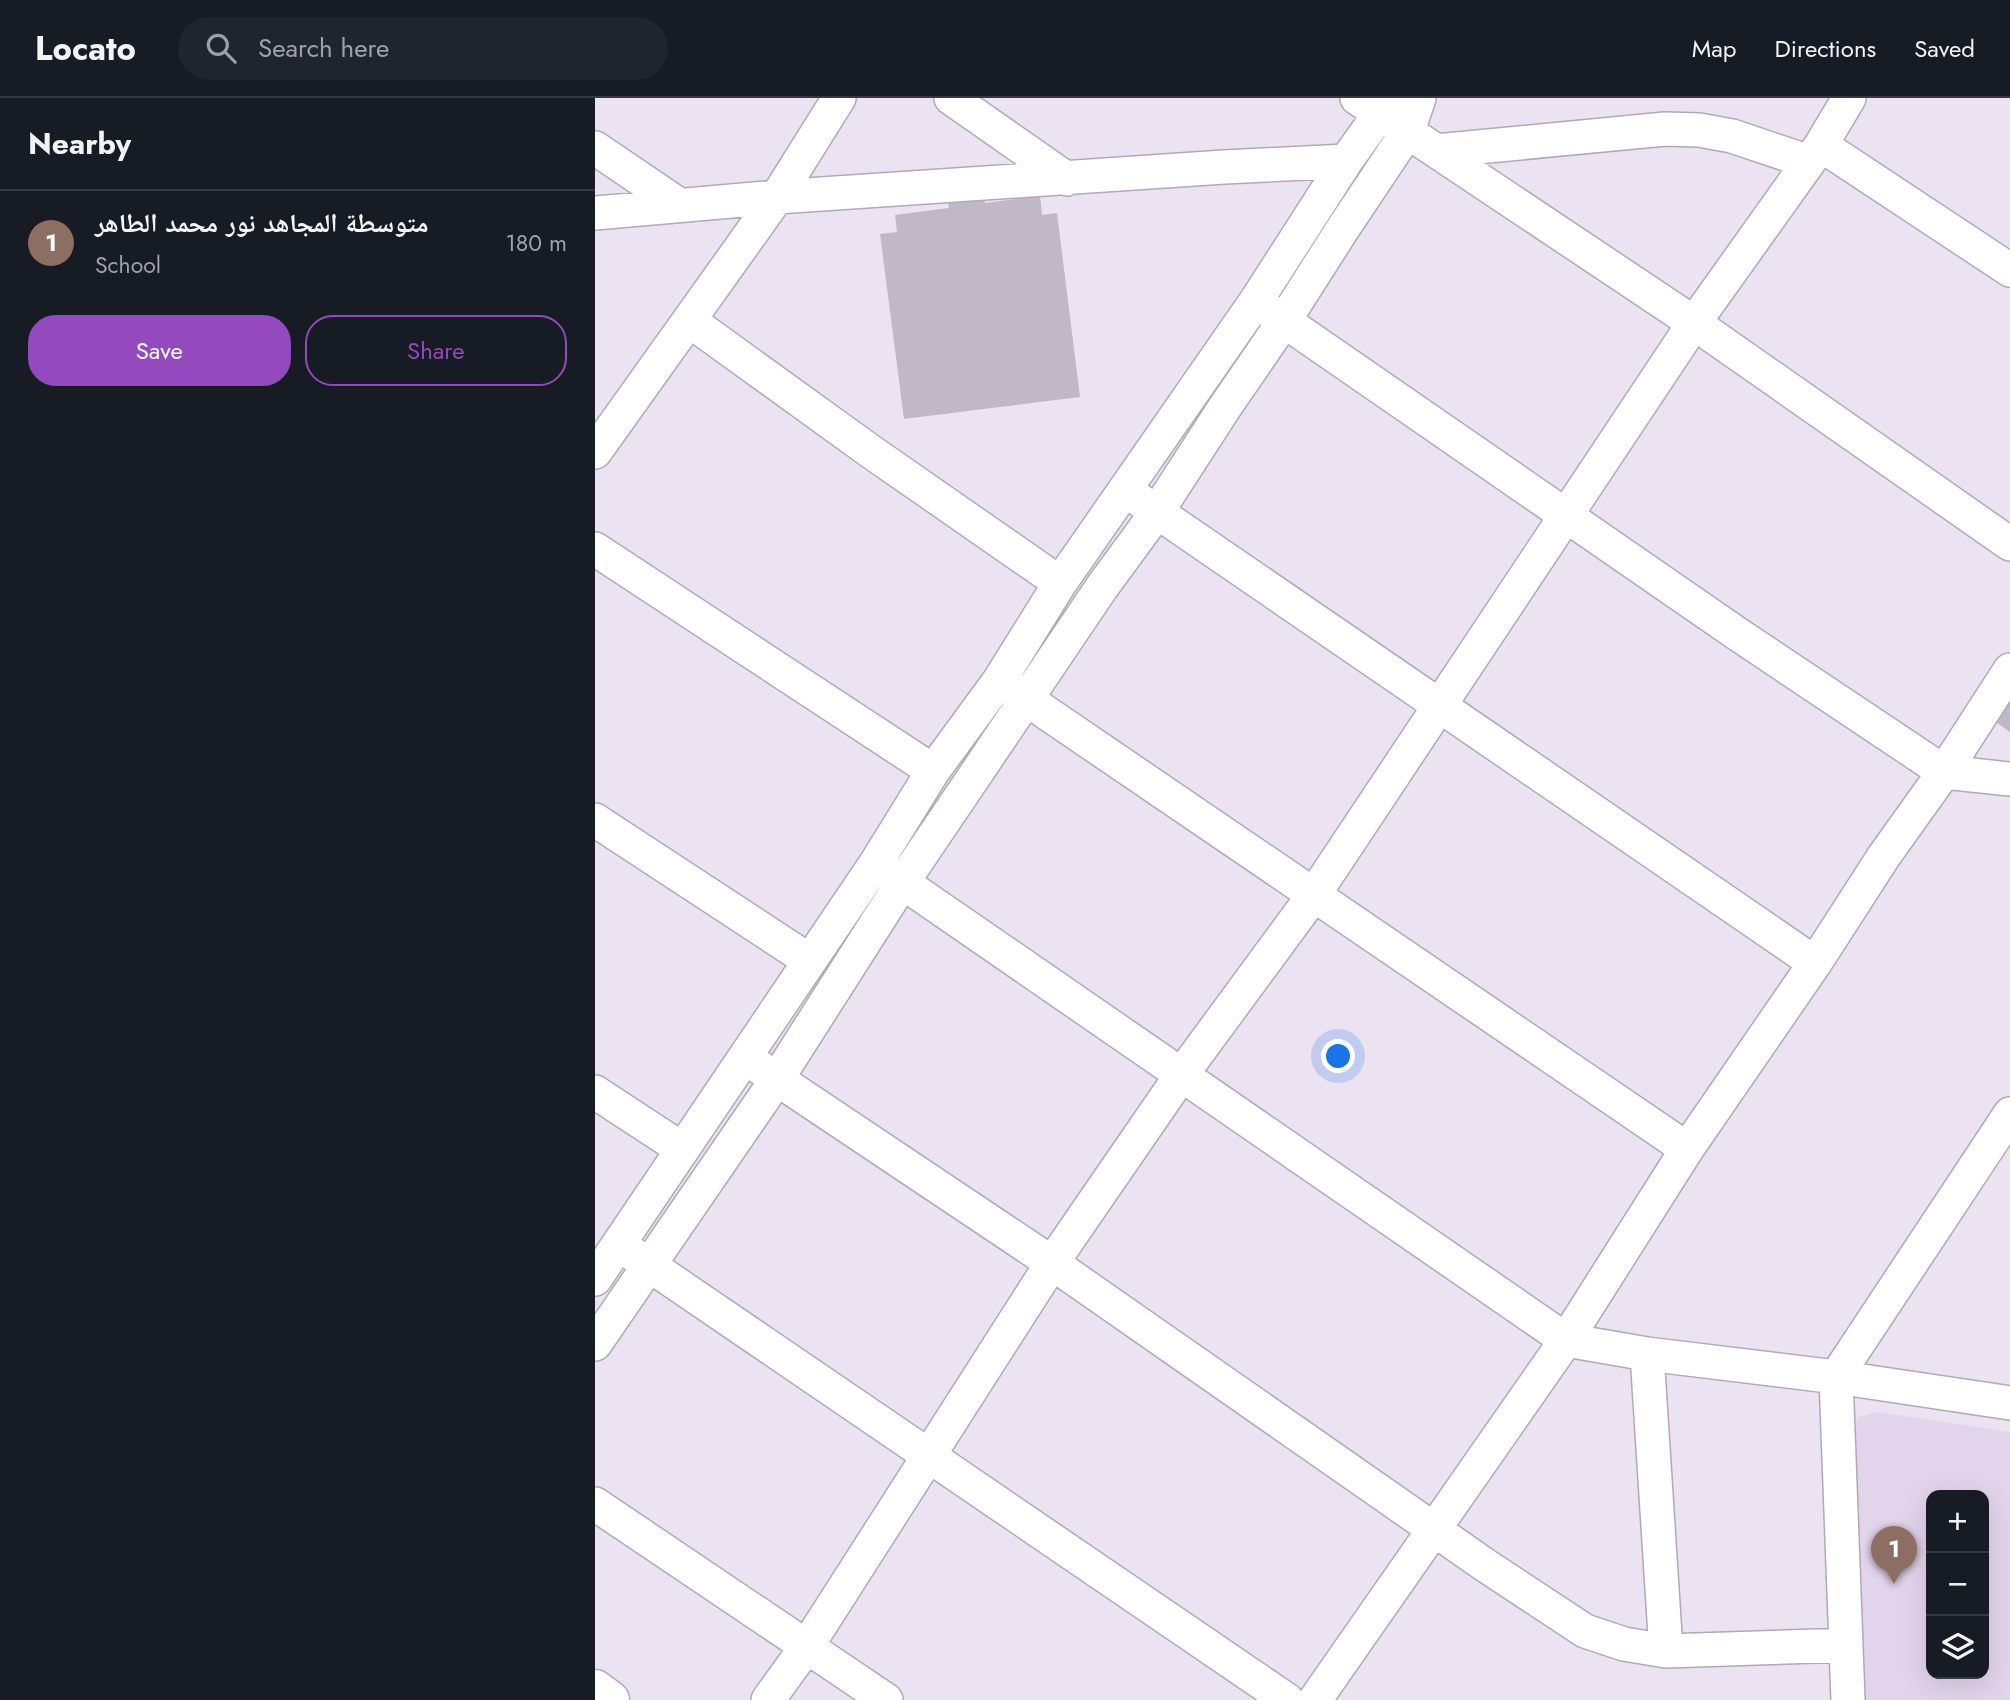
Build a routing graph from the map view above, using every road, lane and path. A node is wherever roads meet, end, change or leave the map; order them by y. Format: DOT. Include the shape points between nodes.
graph roads {
  1 [pos="839,98"];
  2 [pos="951,98"];
  3 [pos="1419,98"];
  4 [pos="1849,98"];
  5 [pos="1375,103"];
  6 [pos="1408,131"];
  7 [pos="595,148"];
  8 [pos="1436,151"];
  9 [pos="1815,153"];
  10 [pos="1346,161"];
  11 [pos="1067,179"];
  12 [pos="777,197"];
  13 [pos="679,205"];
  14 [pos="595,213"];
  15 [pos="2010,270"];
  16 [pos="1256,301"];
  17 [pos="691,321"];
  18 [pos="1284,321"];
  19 [pos="1694,323"];
  20 [pos="595,452"];
  21 [pos="1124,489"];
  22 [pos="1157,512"];
  23 [pos="1567,516"];
  24 [pos="2010,544"];
  25 [pos="595,548"];
  26 [pos="1060,583"];
  27 [pos="2010,670"];
  28 [pos="999,681"];
  29 [pos="1027,700"];
  30 [pos="1439,706"];
  31 [pos="933,771"];
  32 [pos="1944,772"];
  33 [pos="2010,779"];
  34 [pos="595,820"];
  35 [pos="876,863"];
  36 [pos="902,883"];
  37 [pos="1313,895"];
  38 [pos="810,961"];
  39 [pos="1815,963"];
  40 [pos="744,1057"];
  41 [pos="1182,1074"];
  42 [pos="777,1079"];
  43 [pos="595,1092"];
  44 [pos="2010,1114"];
  45 [pos="682,1149"];
  46 [pos="1687,1149"];
  47 [pos="618,1244"];
  48 [pos="649,1264"];
  49 [pos="1052,1264"];
  50 [pos="595,1279"];
  51 [pos="1566,1340"];
  52 [pos="595,1344"];
  53 [pos="1647,1354"];
  54 [pos="1836,1377"];
  55 [pos="2010,1404"];
  56 [pos="929,1454"];
  57 [pos="595,1504"];
  58 [pos="1435,1529"];
  59 [pos="1846,1645"];
  60 [pos="807,1646"];
  61 [pos="1666,1651"];
  62 [pos="595,1689"];
  63 [pos="610,1700"];
  64 [pos="768,1700"];
  65 [pos="886,1700"];
  66 [pos="1287,1700"];
  67 [pos="1315,1700"];
  68 [pos="1848,1700"];
  1 -- 12 [label="street"];
  2 -- 11 [label="street"];
  3 -- 6 [label="street"];
  4 -- 9 [label="street"];
  5 -- 6 [label="street"];
  5 -- 10 [label="street"];
  6 -- 8 [label="street"];
  6 -- 18 [label="street"];
  7 -- 13 [label="street"];
  8 -- 9 [label="street" via="1677,129"];
  8 -- 19 [label="street"];
  9 -- 15 [label="street"];
  9 -- 19 [label="street"];
  10 -- 11 [label="street"];
  10 -- 16 [label="street"];
  11 -- 12 [label="street"];
  12 -- 13 [label="street"];
  12 -- 17 [label="street"];
  13 -- 14 [label="street"];
  16 -- 18 [label="street"];
  16 -- 21 [label="street"];
  17 -- 20 [label="street"];
  17 -- 26 [label="street"];
  18 -- 22 [label="street"];
  18 -- 23 [label="street"];
  19 -- 23 [label="street"];
  19 -- 24 [label="street"];
  21 -- 22 [label="street"];
  21 -- 26 [label="street"];
  22 -- 29 [label="street"];
  22 -- 30 [label="street"];
  23 -- 30 [label="street"];
  23 -- 32 [label="street"];
  25 -- 31 [label="street"];
  26 -- 28 [label="street"];
  27 -- 32 [label="street"];
  28 -- 29 [label="street"];
  28 -- 31 [label="street"];
  29 -- 36 [label="street"];
  29 -- 37 [label="street"];
  30 -- 37 [label="street"];
  30 -- 39 [label="street"];
  31 -- 35 [label="street"];
  32 -- 33 [label="street"];
  32 -- 39 [label="street"];
  34 -- 38 [label="street"];
  35 -- 36 [label="street"];
  35 -- 38 [label="street"];
  36 -- 41 [label="street"];
  36 -- 42 [label="street"];
  37 -- 41 [label="street"];
  37 -- 46 [label="street"];
  38 -- 40 [label="street"];
  39 -- 46 [label="street"];
  40 -- 42 [label="street"];
  40 -- 45 [label="street"];
  41 -- 49 [label="street"];
  41 -- 51 [label="street"];
  42 -- 48 [label="street"];
  42 -- 49 [label="street"];
  43 -- 45 [label="street"];
  44 -- 54 [label="street"];
  45 -- 47 [label="street"];
  46 -- 51 [label="street"];
  47 -- 48 [label="street"];
  47 -- 50 [label="street"];
  48 -- 52 [label="street"];
  48 -- 56 [label="street"];
  49 -- 56 [label="street"];
  49 -- 58 [label="street"];
  51 -- 53 [label="street"];
  51 -- 58 [label="street"];
  53 -- 54 [label="street"];
  53 -- 61 [label="street"];
  54 -- 55 [label="street"];
  54 -- 59 [label="street"];
  56 -- 60 [label="street"];
  56 -- 66 [label="street"];
  57 -- 60 [label="street"];
  58 -- 61 [label="street" via="1585,1631"];
  58 -- 67 [label="street"];
  59 -- 61 [label="street"];
  59 -- 68 [label="street"];
  60 -- 64 [label="street"];
  60 -- 65 [label="street"];
  62 -- 63 [label="street"];
}
